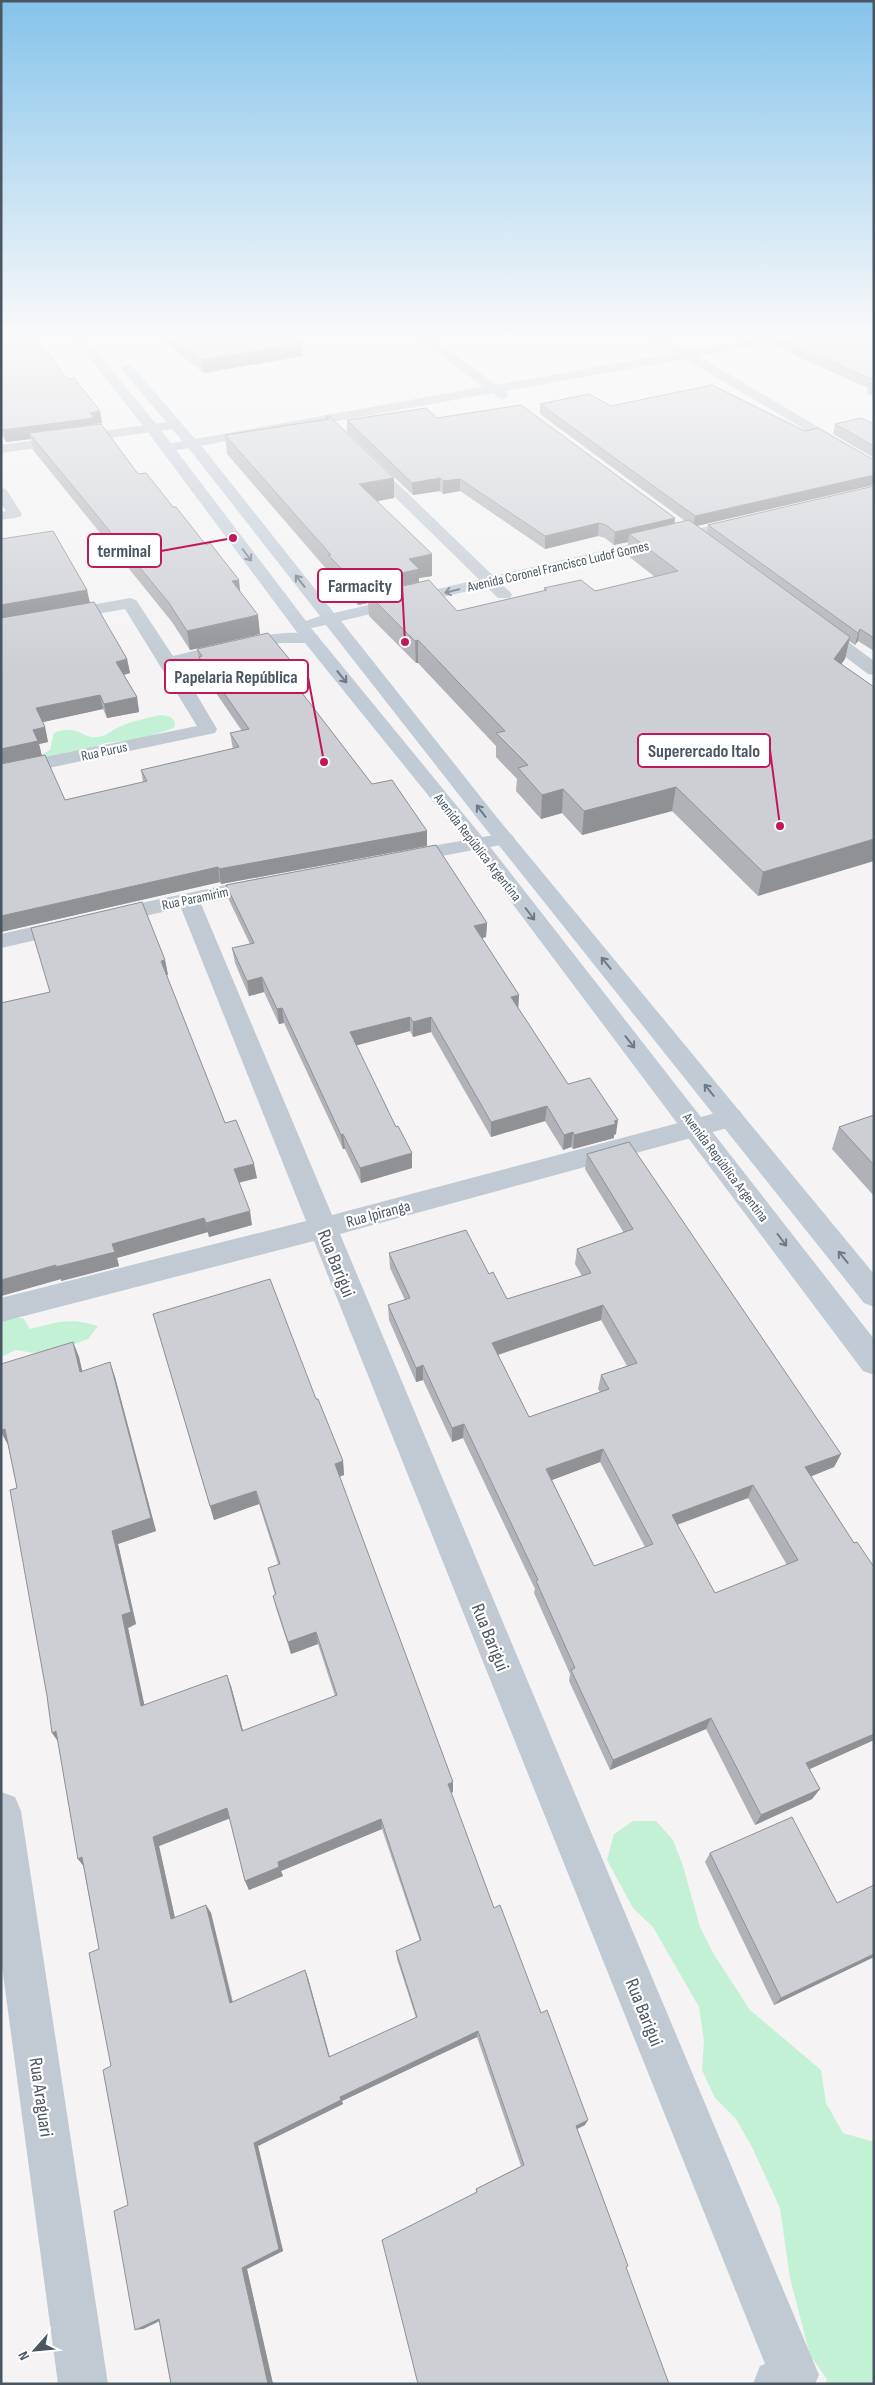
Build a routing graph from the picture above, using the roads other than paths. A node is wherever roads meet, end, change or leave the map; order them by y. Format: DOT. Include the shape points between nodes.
graph roads {
  1 [pos="171,447"];
  2 [pos="195,447"];
  3 [pos="842,447"];
  4 [pos="167,448"];
  5 [pos="359,454"];
  6 [pos="874,466"];
  7 [pos="1,492"];
  8 [pos="8,515"];
  9 [pos="760,518"];
  10 [pos="677,523"];
  11 [pos="693,534"];
  12 [pos="710,547"];
  13 [pos="490,582"];
  14 [pos="523,591"];
  15 [pos="504,595"];
  16 [pos="485,600"];
  17 [pos="803,617"];
  18 [pos="1,626"];
  19 [pos="343,627"];
  20 [pos="305,633"];
  21 [pos="168,662"];
  22 [pos="874,670"];
  23 [pos="1,772"];
  24 [pos="505,839"];
  25 [pos="477,843"];
  26 [pos="380,862"];
  27 [pos="284,881"];
  28 [pos="188,899"];
  29 [pos="1,940"];
  30 [pos="731,1118"];
  31 [pos="697,1128"];
  32 [pos="322,1228"];
  33 [pos="874,1295"];
  34 [pos="1,1310"];
  35 [pos="874,1362"];
  36 [pos="1,1811"];
  37 [pos="786,2379"];
  38 [pos="83,2384"];
  1 -- 4 [label="street"];
  19 -- 2 [label="main road, Avenida República Argentina, one-way"];
  3 -- 6 [label="street"];
  4 -- 20 [label="main road, Avenida República Argentina, one-way"];
  5 -- 13 [label="street"];
  7 -- 8 [label="street"];
  9 -- 11 [label="main road, Avenida Coronel Francisco Ludof Gomes"];
  10 -- 11 [label="street"];
  11 -- 12 [label="street"];
  11 -- 13 [label="main road, Avenida Coronel Francisco Ludof Gomes"];
  13 -- 15 [label="street"];
  13 -- 19 [label="main road, Avenida Coronel Francisco Ludof Gomes, one-way"];
  14 -- 15 [label="main road, Avenida Coronel Francisco Ludof Gomes"];
  15 -- 16 [label="main road, Avenida Coronel Francisco Ludof Gomes"];
  17 -- 22 [label="street"];
  18 -- 21 [label="street" via="130,603"];
  19 -- 20 [label="main road, Avenida Coronel Francisco Ludof Gomes"];
  24 -- 19 [label="main road, Avenida República Argentina, one-way"];
  20 -- 21 [label="street"];
  20 -- 25 [label="main road, Avenida República Argentina, one-way"];
  21 -- 23 [label="street, Rua Purus" via="208,729"];
  24 -- 25 [label="street"];
  30 -- 24 [label="main road, Avenida República Argentina, one-way"];
  25 -- 26 [label="street"];
  25 -- 31 [label="main road, Avenida República Argentina, one-way"];
  27 -- 28 [label="street, Rua Paramirim"];
  28 -- 29 [label="street, Rua Paramirim"];
  28 -- 32 [label="street, Rua Barigui"];
  30 -- 31 [label="street, Rua Ipiranga"];
  33 -- 30 [label="main road, Avenida República Argentina, one-way"];
  31 -- 32 [label="street, Rua Ipiranga"];
  31 -- 35 [label="main road, Avenida República Argentina, one-way"];
  32 -- 34 [label="street, Rua Ipiranga"];
  32 -- 37 [label="street, Rua Barigui"];
  36 -- 38 [label="street, Rua Araguari"];
}
